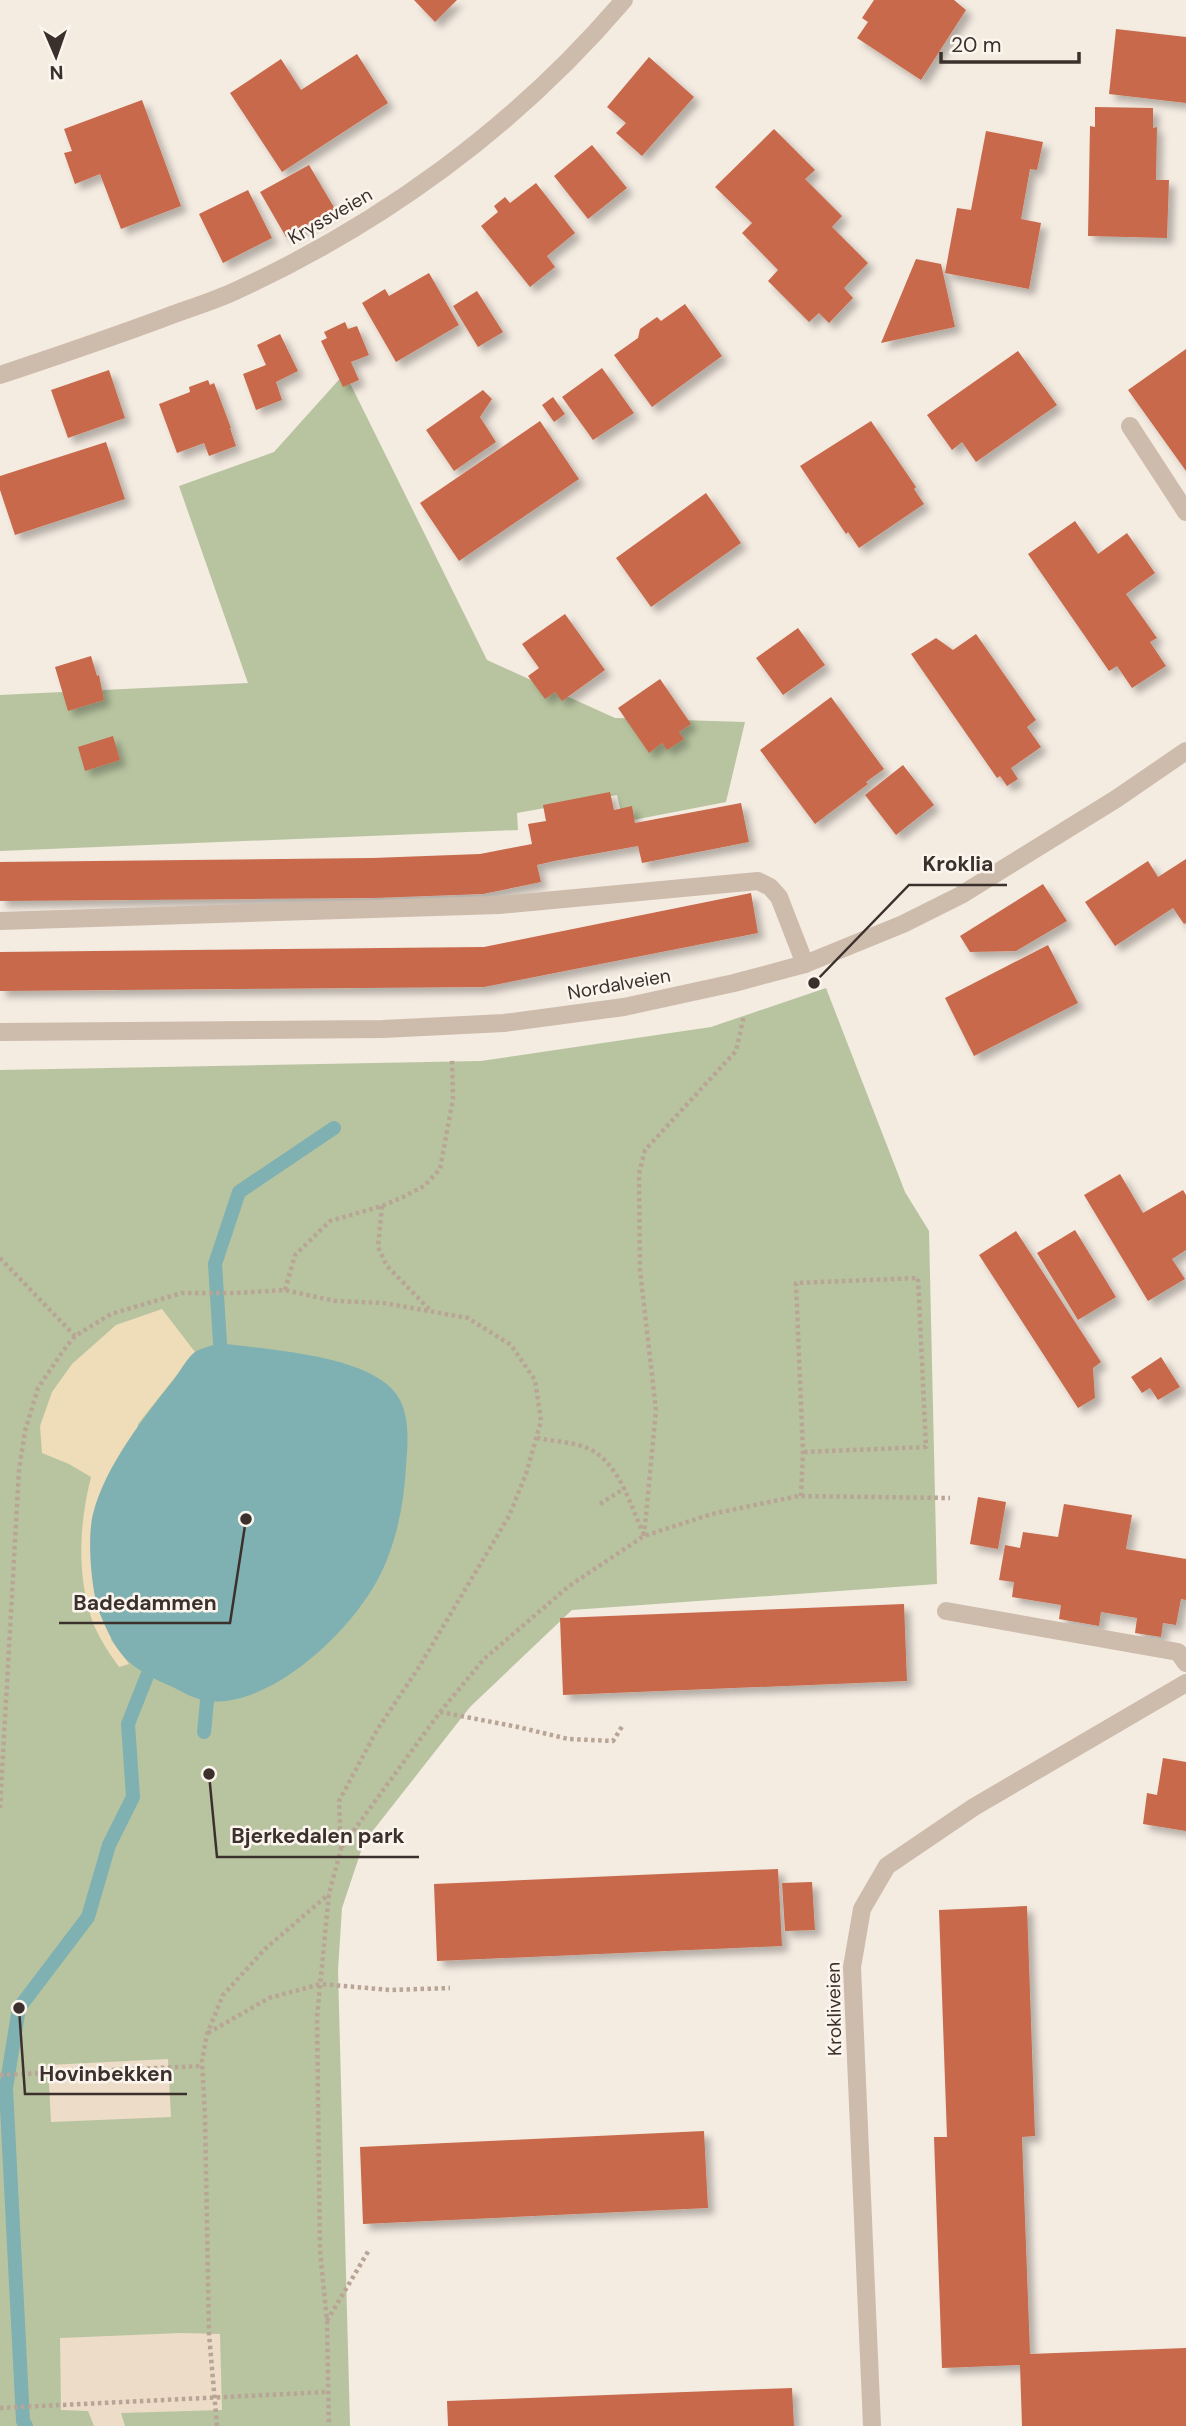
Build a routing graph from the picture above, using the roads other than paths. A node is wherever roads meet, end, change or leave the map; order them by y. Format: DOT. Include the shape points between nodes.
graph roads {
  1 [pos="624,0"];
  2 [pos="0,374"];
  3 [pos="1129,426"];
  4 [pos="1186,512"];
  5 [pos="1186,751"];
  6 [pos="0,920"];
  7 [pos="805,964"];
  8 [pos="0,1032"];
  9 [pos="946,1611"];
  10 [pos="1186,1663"];
  11 [pos="1186,1683"];
  12 [pos="872,2426"];
  1 -- 2 [label="street, Kryssveien" via="552,78 500,124 415,190 338,239 229,293"];
  3 -- 4 [label="street"];
  5 -- 7 [label="street, Nordalveien" via="961,895"];
  6 -- 7 [label="street" via="499,905 758,881 779,897"];
  7 -- 8 [label="street, Nordalveien" via="624,1007 504,1023 383,1029"];
  9 -- 10 [label="street" via="1178,1652"];
  11 -- 12 [label="street, Krokliveien" via="974,1807 908,1851 887,1866 862,1909 852,1967"];
}
